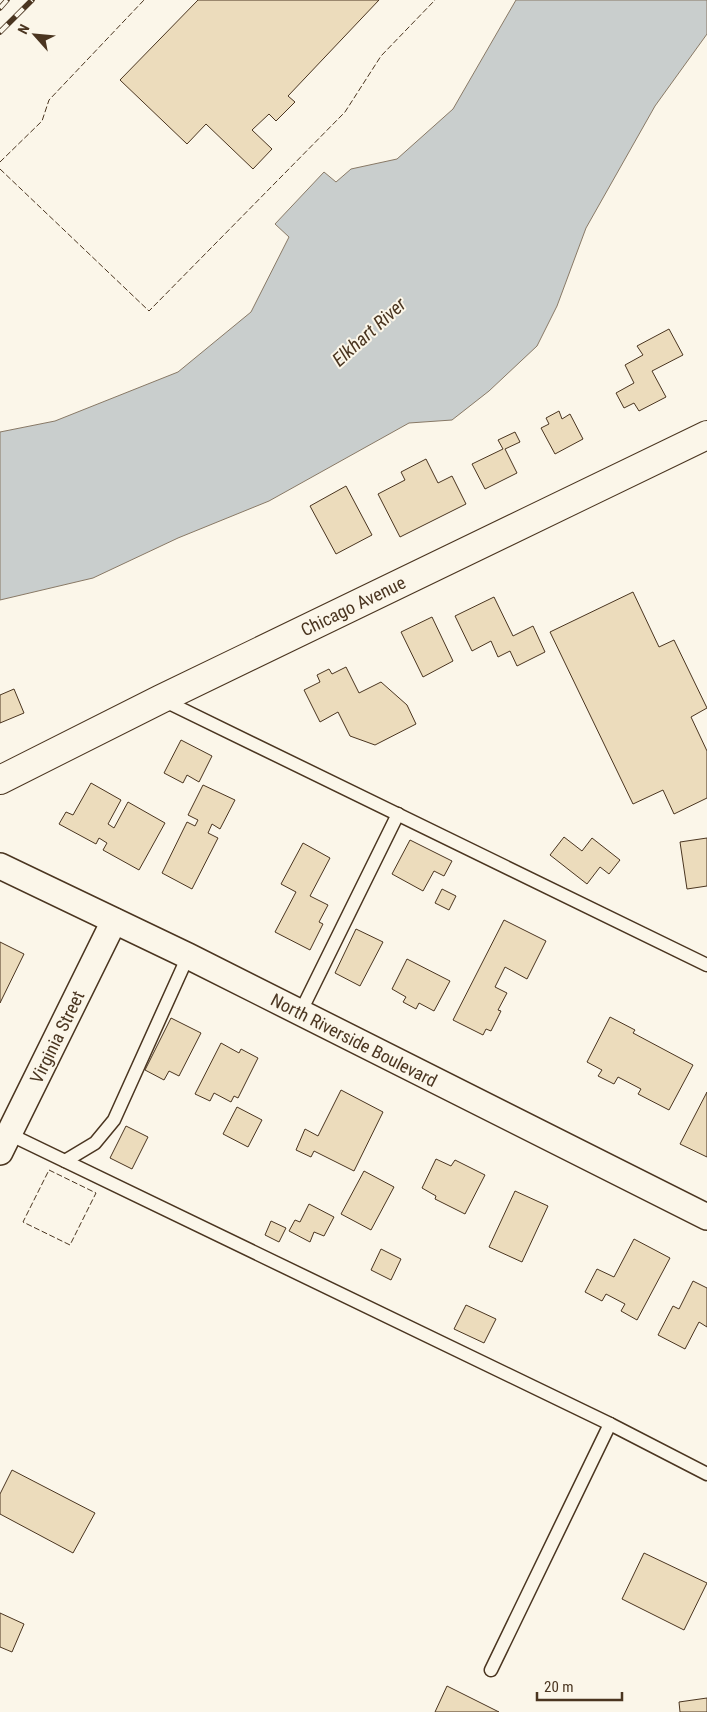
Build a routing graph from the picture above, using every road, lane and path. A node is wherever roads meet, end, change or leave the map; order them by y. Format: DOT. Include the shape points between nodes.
graph roads {
  1 [pos="707,435"];
  2 [pos="161,698"];
  3 [pos="0,780"];
  4 [pos="398,814"];
  5 [pos="0,866"];
  6 [pos="114,921"];
  7 [pos="188,956"];
  8 [pos="707,966"];
  9 [pos="300,1012"];
  10 [pos="4,1143"];
  11 [pos="65,1161"];
  12 [pos="707,1216"];
  13 [pos="610,1424"];
  14 [pos="707,1474"];
  15 [pos="491,1670"];
  1 -- 2 [label="street, Chicago Avenue"];
  2 -- 3 [label="street, Chicago Avenue"];
  2 -- 4 [label="lane"];
  4 -- 8 [label="lane"];
  4 -- 9 [label="lane"];
  5 -- 6 [label="street, North Riverside Boulevard"];
  6 -- 7 [label="street, North Riverside Boulevard"];
  6 -- 10 [label="street, Virginia Street"];
  7 -- 9 [label="street, North Riverside Boulevard"];
  7 -- 11 [label="lane" via="114,1120 95,1143"];
  9 -- 12 [label="street, North Riverside Boulevard"];
  10 -- 11 [label="lane"];
  11 -- 13 [label="lane"];
  13 -- 14 [label="lane"];
  13 -- 15 [label="lane"];
}
